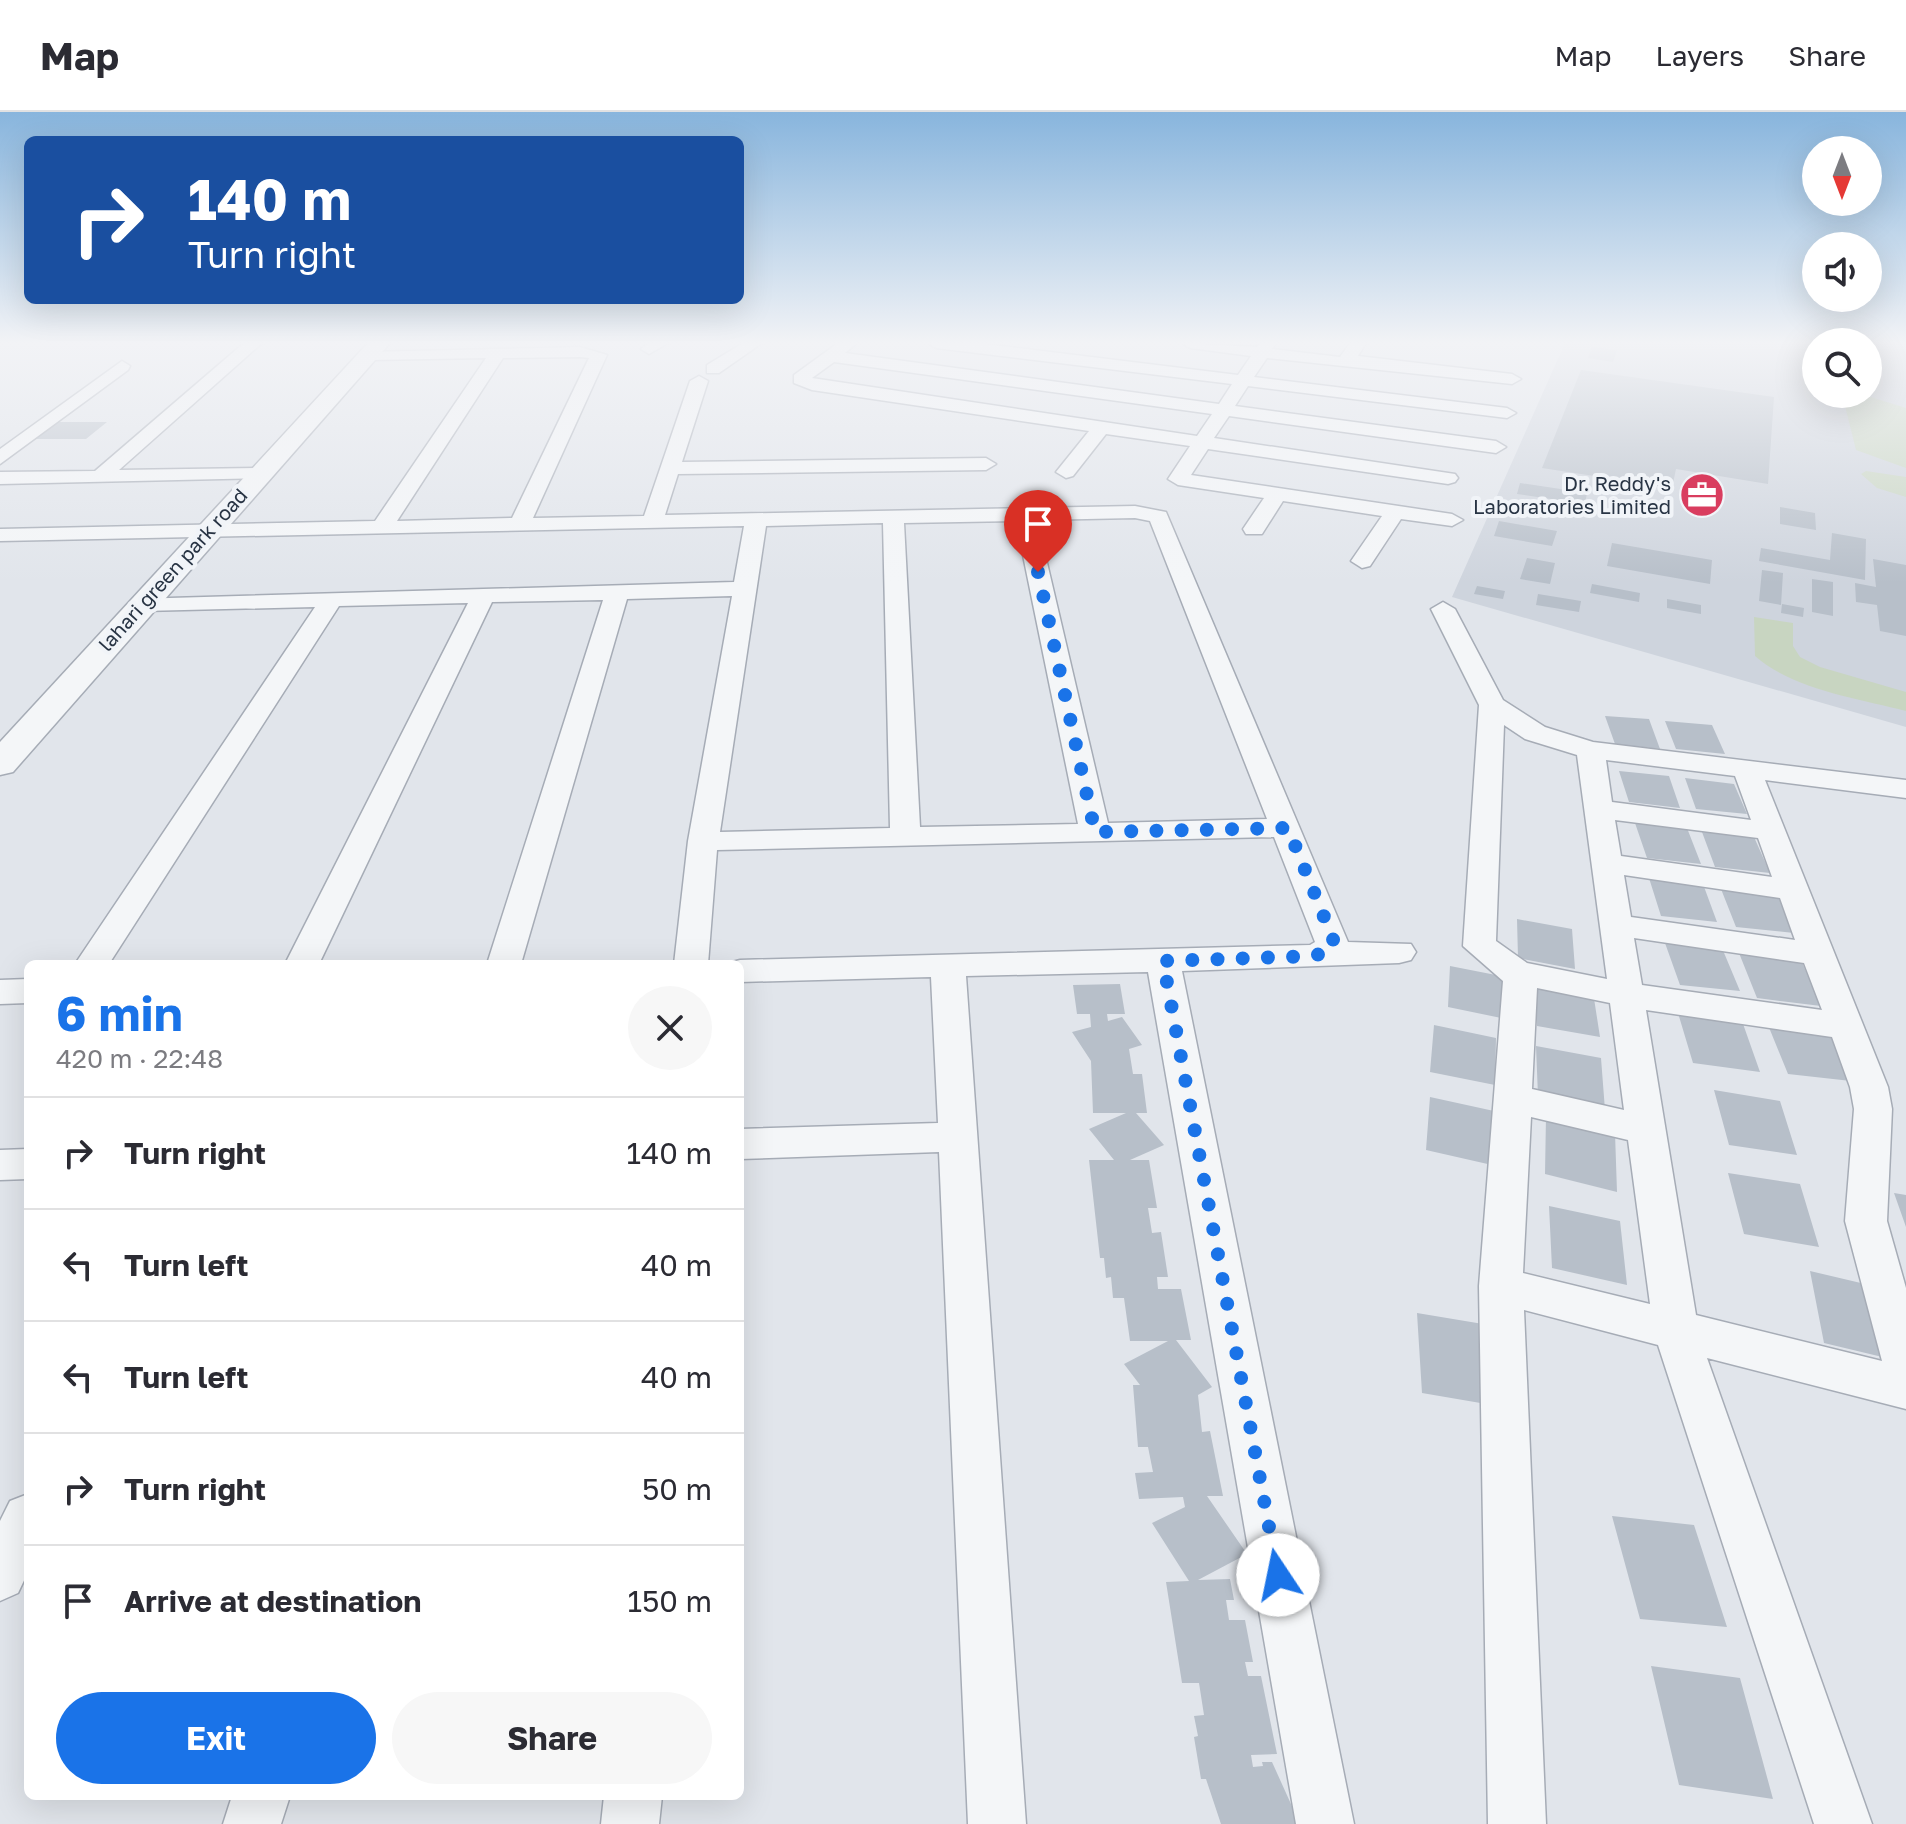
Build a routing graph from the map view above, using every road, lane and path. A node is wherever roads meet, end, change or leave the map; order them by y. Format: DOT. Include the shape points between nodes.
graph roads {
  1 [pos="47,423"];
  2 [pos="162,423"];
  3 [pos="307,423"];
  4 [pos="451,423"];
  5 [pos="567,423"];
  6 [pos="688,423"];
  7 [pos="1002,423"];
  8 [pos="1073,423"];
  9 [pos="1213,423"];
  10 [pos="1317,423"];
  11 [pos="1102,427"];
  12 [pos="36,431"];
  13 [pos="0,432"];
  14 [pos="991,434"];
  15 [pos="1201,441"];
  16 [pos="1496,447"];
  17 [pos="0,458"];
  18 [pos="986,464"];
  19 [pos="671,468"];
  20 [pos="1066,472"];
  21 [pos="259,474"];
  22 [pos="101,476"];
  23 [pos="0,478"];
  24 [pos="1448,478"];
  25 [pos="1178,479"];
  26 [pos="1276,495"];
  27 [pos="1159,504"];
  28 [pos="1395,512"];
  29 [pos="1025,514"];
  30 [pos="893,517"];
  31 [pos="756,519"];
  32 [pos="1452,520"];
  33 [pos="653,521"];
  34 [pos="520,524"];
  35 [pos="382,527"];
  36 [pos="1254,529"];
  37 [pos="209,531"];
  38 [pos="0,535"];
  39 [pos="1362,561"];
  40 [pos="745,589"];
  41 [pos="617,592"];
  42 [pos="484,595"];
  43 [pos="332,599"];
  44 [pos="143,604"];
  45 [pos="1443,609"];
  46 [pos="1492,705"];
  47 [pos="1590,750"];
  48 [pos="0,764"];
  49 [pos="1746,769"];
  50 [pos="1906,789"];
  51 [pos="1598,809"];
  52 [pos="1288,828"];
  53 [pos="1770,831"];
  54 [pos="1095,832"];
  55 [pos="905,837"];
  56 [pos="703,841"];
  57 [pos="1606,863"];
  58 [pos="1793,890"];
  59 [pos="1615,925"];
  60 [pos="1399,952"];
  61 [pos="1327,953"];
  62 [pos="1817,954"];
  63 [pos="95,960"];
  64 [pos="304,960"];
  65 [pos="505,960"];
  66 [pos="691,960"];
  67 [pos="1163,961"];
  68 [pos="948,967"];
  69 [pos="744,971"];
  70 [pos="1517,972"];
  71 [pos="24,991"];
  72 [pos="0,992"];
  73 [pos="1626,995"];
  74 [pos="1845,1026"];
  75 [pos="1512,1099"];
  76 [pos="1646,1130"];
  77 [pos="956,1137"];
  78 [pos="744,1144"];
  79 [pos="24,1164"];
  80 [pos="0,1165"];
  81 [pos="1501,1286"];
  82 [pos="1676,1332"];
  83 [pos="1906,1367"];
  84 [pos="1906,1388"];
  85 [pos="24,1526"];
  86 [pos="0,1575"];
  87 [pos="260,1800"];
  88 [pos="633,1800"];
  89 [pos="252,1824"];
  90 [pos="630,1824"];
  91 [pos="997,1824"];
  92 [pos="1325,1824"];
  93 [pos="1517,1824"];
  94 [pos="1843,1824"];
  1 -- 12 [label="street"];
  2 -- 22 [label="street"];
  3 -- 21 [label="street, lahari green park road"];
  4 -- 35 [label="street"];
  5 -- 34 [label="street"];
  6 -- 19 [label="street"];
  7 -- 14 [label="street"];
  8 -- 11 [label="street"];
  9 -- 15 [label="street"];
  10 -- 16 [label="street"];
  11 -- 15 [label="street"];
  11 -- 20 [label="street"];
  12 -- 13 [label="street"];
  12 -- 17 [label="street"];
  15 -- 24 [label="street"];
  15 -- 25 [label="street"];
  18 -- 19 [label="street"];
  19 -- 33 [label="street"];
  21 -- 22 [label="street"];
  21 -- 37 [label="street, lahari green park road"];
  22 -- 23 [label="street"];
  25 -- 26 [label="street"];
  25 -- 27 [label="street"];
  26 -- 28 [label="street"];
  26 -- 36 [label="street"];
  28 -- 32 [label="street"];
  28 -- 39 [label="street"];
  29 -- 30 [label="street"];
  29 -- 52 [label="street" via="1135,512 1164,521"];
  29 -- 54 [label="street"];
  30 -- 31 [label="street"];
  30 -- 55 [label="street"];
  31 -- 33 [label="street"];
  31 -- 40 [label="street"];
  33 -- 34 [label="street"];
  34 -- 35 [label="street"];
  35 -- 37 [label="street"];
  37 -- 38 [label="street"];
  37 -- 44 [label="street, lahari green park road"];
  40 -- 41 [label="street"];
  40 -- 56 [label="street"];
  41 -- 42 [label="street"];
  41 -- 65 [label="street"];
  42 -- 43 [label="street"];
  42 -- 64 [label="street"];
  43 -- 44 [label="street"];
  43 -- 63 [label="street"];
  44 -- 48 [label="street, lahari green park road"];
  45 -- 46 [label="street"];
  46 -- 47 [label="street" via="1535,733"];
  46 -- 70 [label="street" via="1479,937 1488,954"];
  47 -- 49 [label="street"];
  47 -- 51 [label="street"];
  49 -- 50 [label="street"];
  49 -- 53 [label="street"];
  51 -- 53 [label="street"];
  51 -- 57 [label="street"];
  52 -- 54 [label="street"];
  52 -- 61 [label="street" via="1333,939 1334,947"];
  53 -- 58 [label="street"];
  54 -- 55 [label="street"];
  55 -- 56 [label="street"];
  56 -- 66 [label="street"];
  57 -- 58 [label="street"];
  57 -- 59 [label="street"];
  58 -- 62 [label="street"];
  59 -- 62 [label="street"];
  59 -- 73 [label="street"];
  60 -- 61 [label="street"];
  61 -- 67 [label="street"];
  62 -- 74 [label="street"];
  67 -- 68 [label="street"];
  67 -- 92 [label="street"];
  68 -- 69 [label="street"];
  68 -- 77 [label="street"];
  70 -- 73 [label="street"];
  70 -- 75 [label="street"];
  71 -- 72 [label="street"];
  73 -- 74 [label="street"];
  73 -- 76 [label="street"];
  74 -- 83 [label="street" via="1873,1109 1866,1221"];
  75 -- 76 [label="street"];
  75 -- 81 [label="street"];
  76 -- 82 [label="street"];
  77 -- 78 [label="street"];
  77 -- 91 [label="street"];
  79 -- 80 [label="street"];
  81 -- 82 [label="street"];
  81 -- 93 [label="street"];
  82 -- 84 [label="street"];
  82 -- 94 [label="street"];
  85 -- 86 [label="street"];
  87 -- 89 [label="street"];
  88 -- 90 [label="street"];
}
